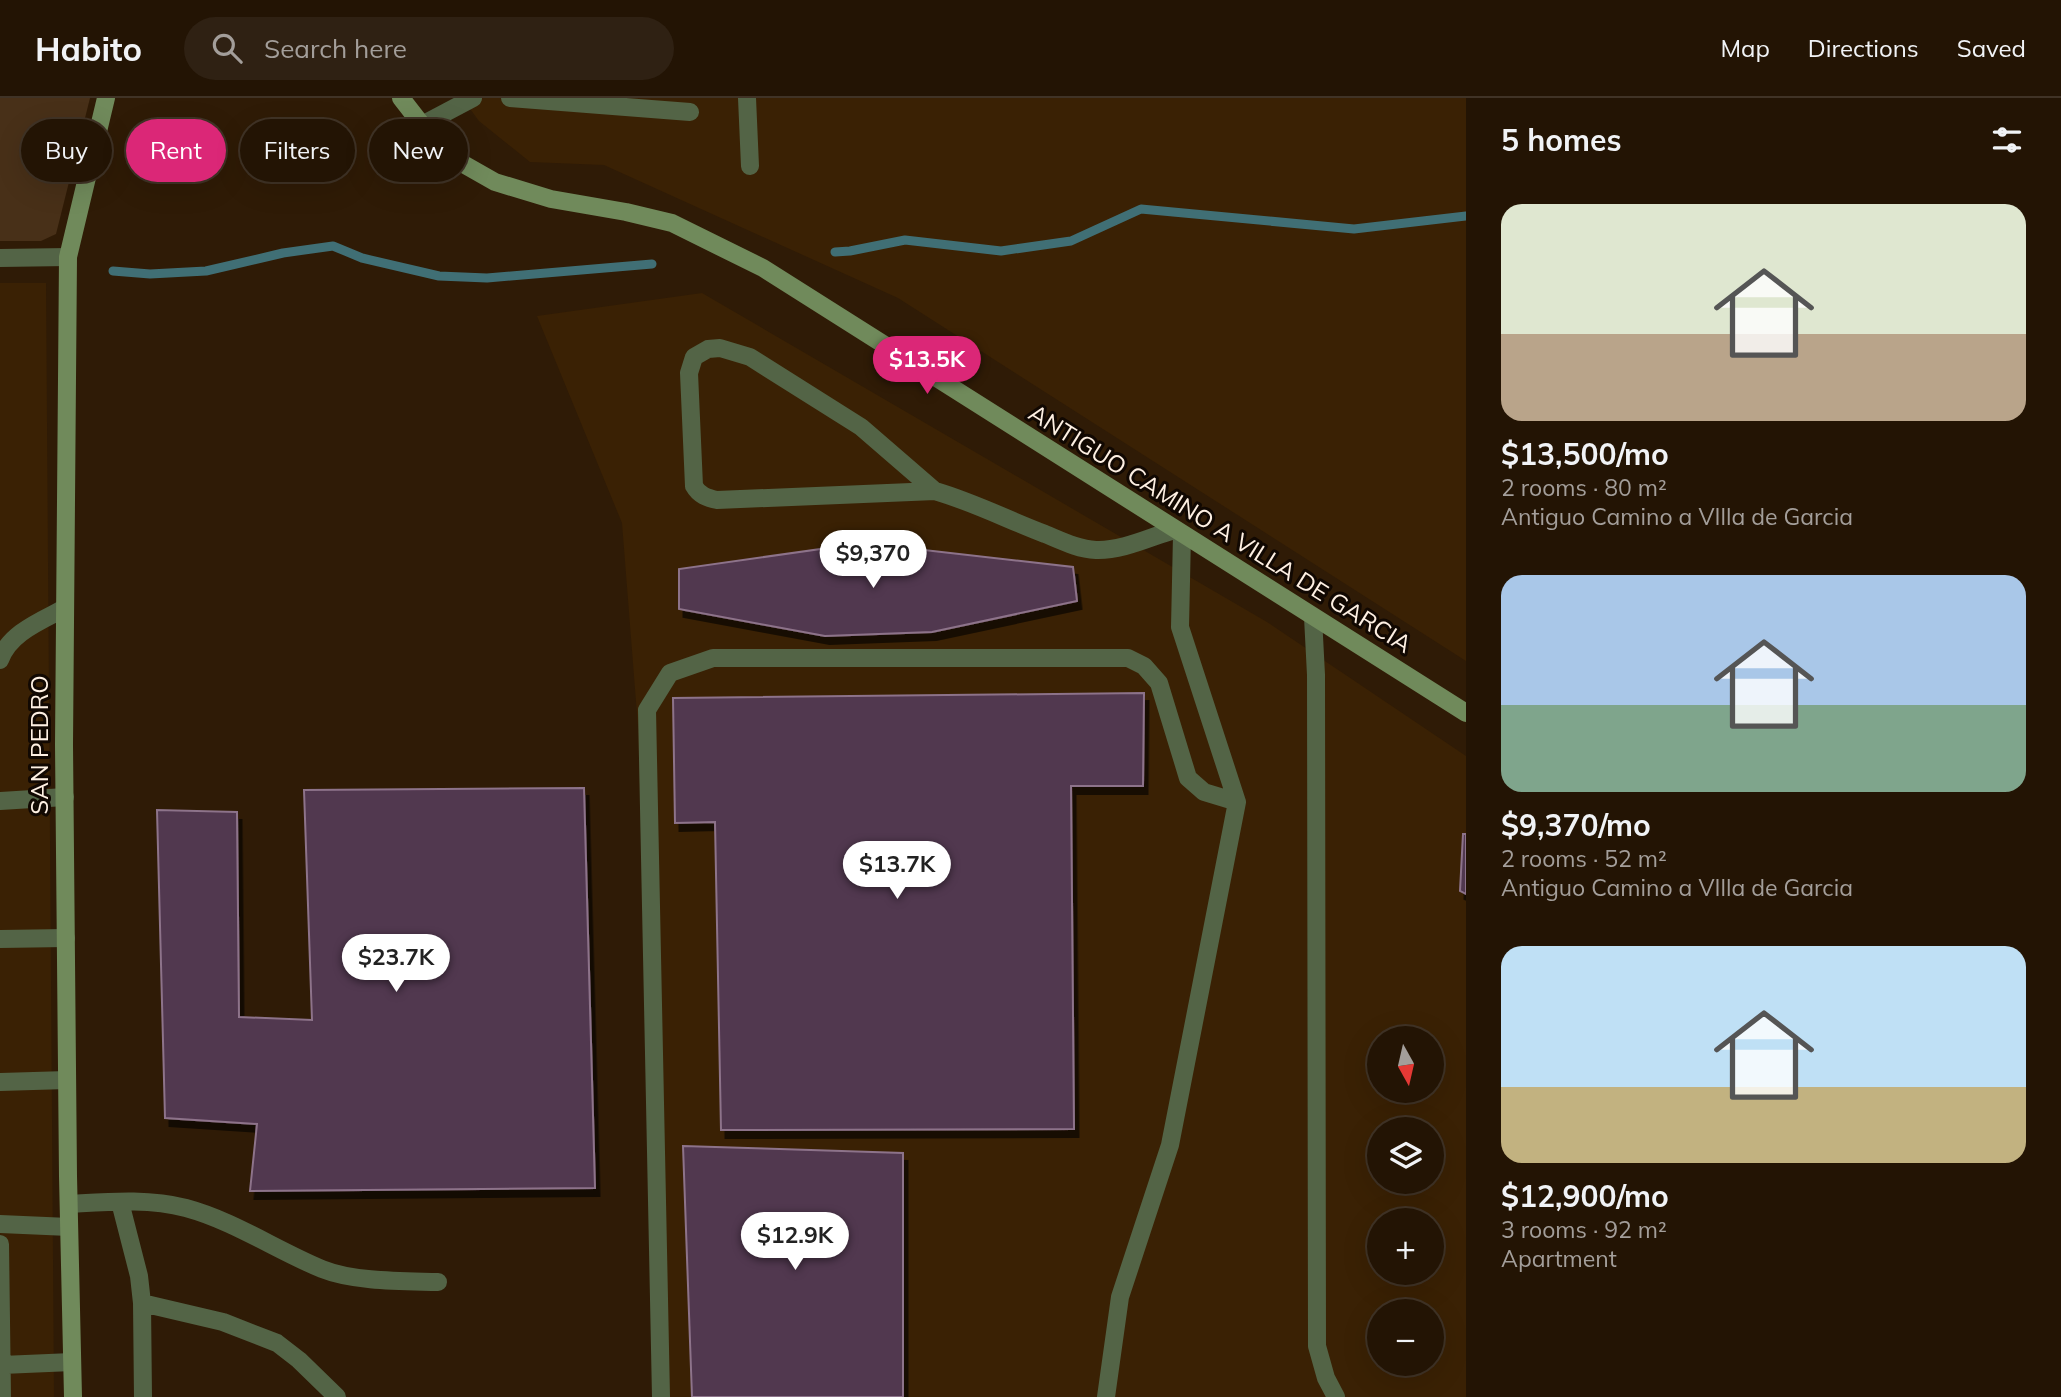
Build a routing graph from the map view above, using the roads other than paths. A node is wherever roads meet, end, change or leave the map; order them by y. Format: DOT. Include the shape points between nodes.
graph roads {
  1 [pos="106,98"];
  2 [pos="401,98"];
  3 [pos="473,98"];
  4 [pos="510,98"];
  5 [pos="747,98"];
  6 [pos="690,112"];
  7 [pos="417,119"];
  8 [pos="433,119"];
  9 [pos="750,166"];
  10 [pos="468,167"];
  11 [pos="68,257"];
  12 [pos="0,258"];
  13 [pos="935,491"];
  14 [pos="1178,532"];
  15 [pos="65,608"];
  16 [pos="1313,617"];
  17 [pos="0,660"];
  18 [pos="1466,713"];
  19 [pos="65,797"];
  20 [pos="0,801"];
  21 [pos="1237,802"];
  22 [pos="66,938"];
  23 [pos="0,939"];
  24 [pos="67,1080"];
  25 [pos="0,1082"];
  26 [pos="120,1202"];
  27 [pos="69,1204"];
  28 [pos="0,1224"];
  29 [pos="69,1227"];
  30 [pos="0,1244"];
  31 [pos="438,1282"];
  32 [pos="142,1303"];
  33 [pos="72,1362"];
  34 [pos="2,1365"];
  35 [pos="2,1397"];
  36 [pos="72,1397"];
  37 [pos="144,1397"];
  38 [pos="337,1397"];
  39 [pos="661,1397"];
  40 [pos="1106,1397"];
  41 [pos="1336,1397"];
  1 -- 11 [label="main road, SAN PEDRO"];
  2 -- 7 [label="main road, ANTIGUO CAMINO A VILLA DE GARCIA"];
  3 -- 8 [label="street"];
  4 -- 6 [label="street"];
  5 -- 9 [label="street"];
  10 -- 14 [label="main road, ANTIGUO CAMINO A VILLA DE GARCIA" via="495,182 551,199 672,223 763,268"];
  11 -- 12 [label="street"];
  11 -- 15 [label="main road, SAN PEDRO"];
  13 -- 13 [label="street" via="717,500 702,495 694,486 689,373 694,358 720,348 750,357 861,428"];
  13 -- 14 [label="street" via="1079,547 1110,549"];
  14 -- 16 [label="main road, ANTIGUO CAMINO A VILLA DE GARCIA"];
  14 -- 21 [label="street" via="1180,627"];
  15 -- 17 [label="street" via="23,631"];
  15 -- 19 [label="main road, SAN PEDRO"];
  16 -- 18 [label="main road, ANTIGUO CAMINO A VILLA DE GARCIA"];
  16 -- 41 [label="street" via="1317,1346"];
  19 -- 20 [label="street"];
  19 -- 22 [label="main road, SAN PEDRO"];
  21 -- 39 [label="street" via="1204,793 1188,779 1158,683 1144,666 1129,658 713,658 670,673 647,710"];
  21 -- 40 [label="street" via="1170,1145 1120,1297"];
  22 -- 23 [label="street"];
  22 -- 24 [label="main road, SAN PEDRO"];
  24 -- 25 [label="street"];
  24 -- 27 [label="main road, SAN PEDRO"];
  26 -- 27 [label="street"];
  26 -- 31 [label="street" via="186,1208 325,1270 375,1280"];
  26 -- 32 [label="street"];
  27 -- 29 [label="main road, SAN PEDRO"];
  28 -- 29 [label="street"];
  29 -- 33 [label="main road, SAN PEDRO"];
  30 -- 34 [label="street"];
  32 -- 37 [label="street"];
  32 -- 38 [label="street" via="223,1322 276,1343"];
  33 -- 34 [label="street"];
  33 -- 36 [label="main road, SAN PEDRO"];
  34 -- 35 [label="street"];
}
